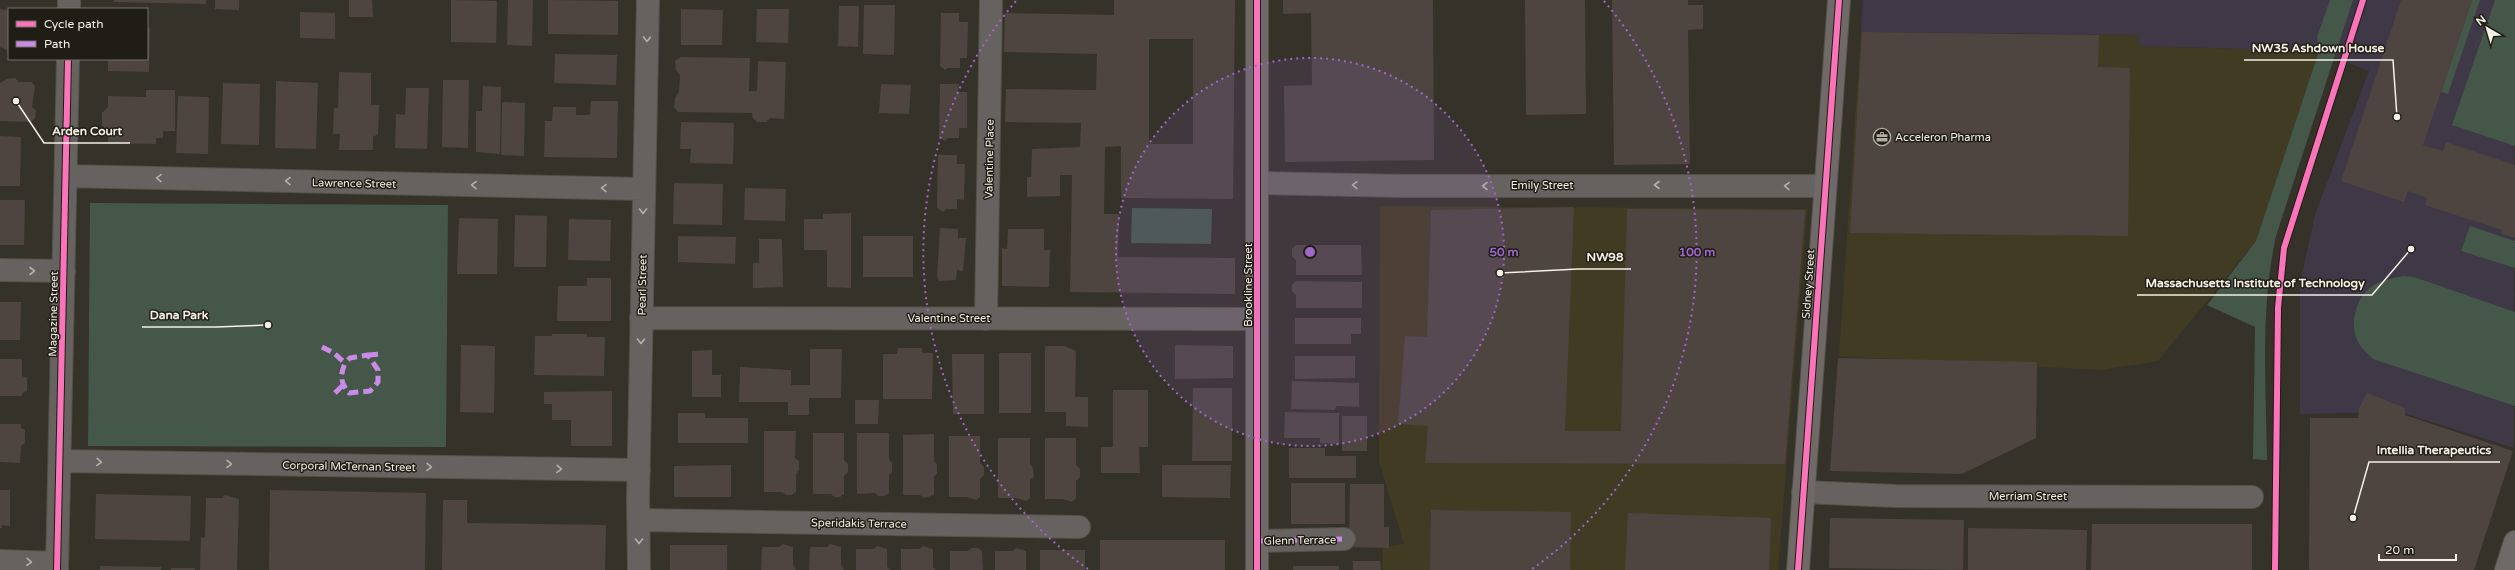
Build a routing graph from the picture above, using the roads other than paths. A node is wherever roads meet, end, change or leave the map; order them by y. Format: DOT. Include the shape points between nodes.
graph roads {
  1 [pos="648,0"];
  2 [pos="991,0"];
  3 [pos="1257,0"];
  4 [pos="1839,0"];
  5 [pos="68,60"];
  6 [pos="66,176"];
  7 [pos="1258,183"];
  8 [pos="1826,186"];
  9 [pos="643,189"];
  10 [pos="0,270"];
  11 [pos="64,271"];
  12 [pos="641,318"];
  13 [pos="986,319"];
  14 [pos="1258,319"];
  15 [pos="60,462"];
  16 [pos="639,470"];
  17 [pos="1803,492"];
  18 [pos="2252,497"];
  19 [pos="639,520"];
  20 [pos="1079,527"];
  21 [pos="1344,539"];
  22 [pos="1257,541"];
  23 [pos="2515,542"];
  24 [pos="0,561"];
  25 [pos="57,567"];
  26 [pos="638,570"];
  27 [pos="1257,570"];
  28 [pos="1798,570"];
  29 [pos="2506,570"];
  1 -- 9 [label="street, Pearl Street, one-way"];
  2 -- 13 [label="street, Valentine Place"];
  3 -- 7 [label="main road, Brookline Street"];
  4 -- 8 [label="main road, Sidney Street"];
  5 -- 6 [label="street, Magazine Street"];
  9 -- 6 [label="street, Lawrence Street, one-way"];
  6 -- 11 [label="street, Magazine Street"];
  8 -- 7 [label="street, Emily Street, one-way" via="1403,186"];
  7 -- 14 [label="main road, Brookline Street"];
  8 -- 17 [label="main road, Sidney Street"];
  9 -- 12 [label="street, Pearl Street, one-way"];
  10 -- 11 [label="street, one-way"];
  11 -- 15 [label="street, Magazine Street"];
  12 -- 13 [label="street, Valentine Street"];
  12 -- 16 [label="street, Pearl Street, one-way"];
  13 -- 14 [label="street, Valentine Street"];
  14 -- 22 [label="main road, Brookline Street"];
  15 -- 16 [label="street, Corporal McTernan Street, one-way"];
  15 -- 25 [label="street, Magazine Street"];
  16 -- 19 [label="street, Pearl Street"];
  17 -- 18 [label="street, Merriam Street" via="1896,496"];
  17 -- 28 [label="main road, Sidney Street"];
  19 -- 20 [label="street, Speridakis Terrace"];
  19 -- 26 [label="street, Pearl Street, one-way"];
  21 -- 22 [label="street, Glenn Terrace"];
  22 -- 27 [label="main road, Brookline Street"];
  23 -- 29 [label="main road"];
  24 -- 25 [label="street, one-way"];
}
